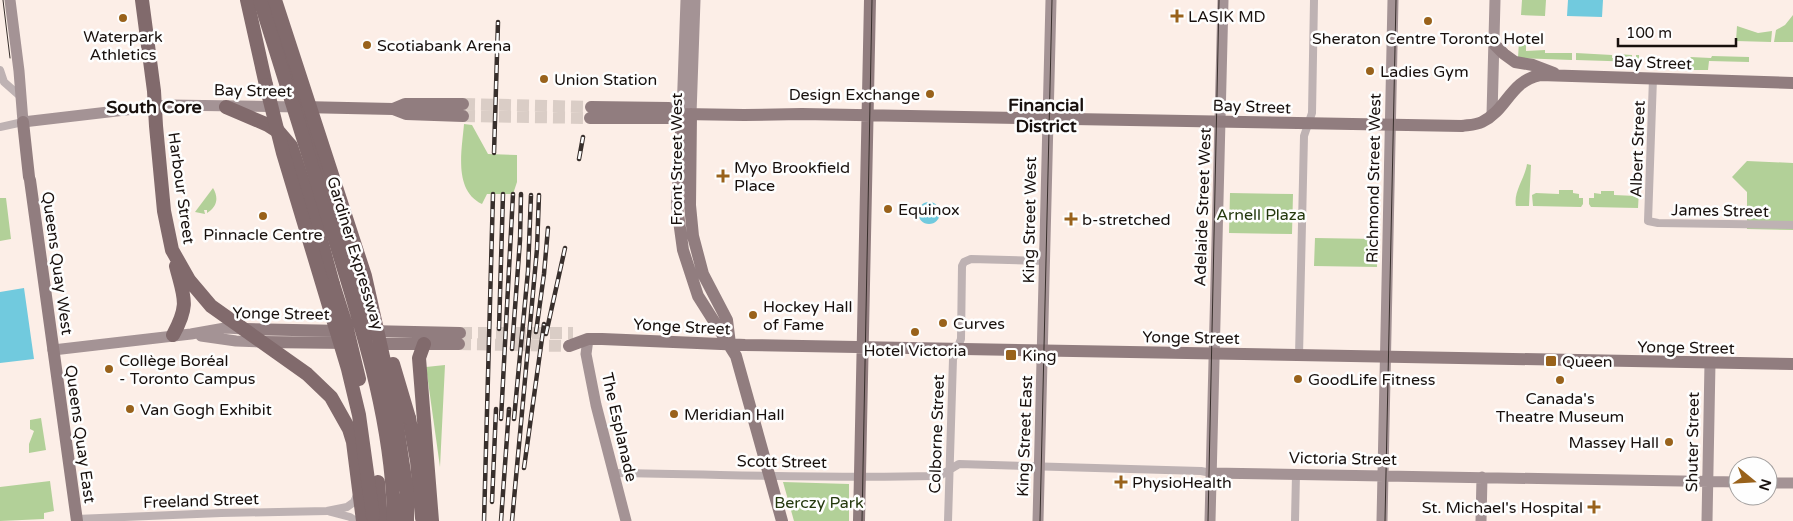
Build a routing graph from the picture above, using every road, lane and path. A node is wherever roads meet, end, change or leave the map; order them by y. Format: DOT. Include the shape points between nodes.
graph roads {
  1 [pos="10,0"];
  2 [pos="142,0"];
  3 [pos="246,0"];
  4 [pos="260,0"];
  5 [pos="268,0"];
  6 [pos="275,0"];
  7 [pos="870,0"];
  8 [pos="1051,0"];
  9 [pos="1223,0"];
  10 [pos="1314,0"];
  11 [pos="1393,0"];
  12 [pos="1495,0"];
  13 [pos="690,2"];
  14 [pos="1494,44"];
  15 [pos="0,70"];
  16 [pos="1558,75"];
  17 [pos="1653,78"];
  18 [pos="1793,84"];
  19 [pos="20,97"];
  20 [pos="155,106"];
  21 [pos="226,107"];
  22 [pos="302,107"];
  23 [pos="463,110"];
  24 [pos="591,112"];
  25 [pos="687,114"];
  26 [pos="868,115"];
  27 [pos="1492,115"];
  28 [pos="1048,117"];
  29 [pos="1220,121"];
  30 [pos="23,122"];
  31 [pos="1308,124"];
  32 [pos="1390,125"];
  33 [pos="0,127"];
  34 [pos="690,205"];
  35 [pos="677,206"];
  36 [pos="1648,221"];
  37 [pos="1793,225"];
  38 [pos="172,250"];
  39 [pos="1044,262"];
  40 [pos="365,276"];
  41 [pos="703,289"];
  42 [pos="244,329"];
  43 [pos="573,333"];
  44 [pos="191,334"];
  45 [pos="174,336"];
  46 [pos="373,337"];
  47 [pos="588,339"];
  48 [pos="262,342"];
  49 [pos="424,344"];
  50 [pos="730,344"];
  51 [pos="569,346"];
  52 [pos="863,347"];
  53 [pos="956,349"];
  54 [pos="53,350"];
  55 [pos="1042,351"];
  56 [pos="1214,354"];
  57 [pos="1299,356"];
  58 [pos="1386,357"];
  59 [pos="1710,363"];
  60 [pos="1793,364"];
  61 [pos="1039,466"];
  62 [pos="949,470"];
  63 [pos="614,473"];
  64 [pos="1211,473"];
  65 [pos="1296,474"];
  66 [pos="768,475"];
  67 [pos="1383,475"];
  68 [pos="860,477"];
  69 [pos="1482,477"];
  70 [pos="1708,481"];
  71 [pos="1728,482"];
  72 [pos="1778,483"];
  73 [pos="1793,483"];
  74 [pos="359,490"];
  75 [pos="327,511"];
  76 [pos="76,520"];
  77 [pos="356,521"];
  78 [pos="362,521"];
  79 [pos="373,521"];
  80 [pos="380,521"];
  81 [pos="394,521"];
  82 [pos="407,521"];
  83 [pos="411,521"];
  84 [pos="422,521"];
  85 [pos="432,521"];
  86 [pos="626,521"];
  87 [pos="782,521"];
  88 [pos="859,521"];
  89 [pos="948,521"];
  90 [pos="1038,521"];
  91 [pos="1210,521"];
  92 [pos="1295,521"];
  93 [pos="1382,521"];
  94 [pos="1481,521"];
  95 [pos="1707,521"];
  1 -- 19 [label="main road, Queens Quay West"];
  2 -- 20 [label="highway, Harbour Street"];
  3 -- 79 [label="highway, bridge" via="283,153 348,369 366,458"];
  4 -- 81 [label="highway, Gardiner Expressway, bridge" via="379,393 394,491"];
  5 -- 22 [label="highway"];
  6 -- 40 [label="highway, Gardiner Expressway, bridge"];
  7 -- 26 [label="main road"];
  8 -- 28 [label="main road, King Street West"];
  9 -- 29 [label="main road, Adelaide Street West"];
  10 -- 31 [label="street" via="1312,113"];
  11 -- 32 [label="main road, Richmond Street West"];
  12 -- 14 [label="main road"];
  13 -- 25 [label="main road, Front Street West"];
  14 -- 16 [label="main road" via="1515,62"];
  14 -- 27 [label="main road"];
  15 -- 19 [label="street" via="4,82"];
  16 -- 17 [label="main road, Bay Street"];
  16 -- 27 [label="main road, Bay Street" via="1540,75 1524,80"];
  17 -- 18 [label="main road, Bay Street"];
  17 -- 36 [label="street, Albert Street"];
  19 -- 30 [label="main road, Queens Quay West"];
  20 -- 21 [label="main road, Bay Street"];
  20 -- 30 [label="main road, Bay Street"];
  20 -- 38 [label="highway, Harbour Street" via="164,211"];
  21 -- 22 [label="main road, Bay Street"];
  21 -- 80 [label="highway, bridge" via="274,128 295,152 357,367 378,482"];
  22 -- 23 [label="main road, Bay Street" via="393,109 406,114"];
  22 -- 46 [label="highway"];
  24 -- 25 [label="main road, Bay Street" via="669,118"];
  25 -- 26 [label="main road, Bay Street"];
  25 -- 34 [label="main road, Front Street West"];
  25 -- 35 [label="main road, Front Street West"];
  26 -- 28 [label="main road, Bay Street"];
  26 -- 52 [label="main road"];
  27 -- 32 [label="main road, Bay Street" via="1480,123 1462,126"];
  28 -- 29 [label="main road, Bay Street"];
  28 -- 39 [label="main road, King Street West"];
  29 -- 31 [label="main road, Bay Street"];
  29 -- 56 [label="main road, Adelaide Street West"];
  30 -- 33 [label="street"];
  30 -- 54 [label="main road, Queens Quay West"];
  31 -- 32 [label="main road, Bay Street"];
  31 -- 57 [label="street" via="1304,136"];
  32 -- 58 [label="main road, Richmond Street West"];
  34 -- 35 [label="main road"];
  34 -- 41 [label="main road, Front Street West"];
  35 -- 41 [label="main road, Front Street West" via="683,250"];
  36 -- 37 [label="street, James Street"];
  38 -- 42 [label="highway, Harbour Street" via="205,300"];
  38 -- 45 [label="highway" via="185,306"];
  39 -- 53 [label="street, Colborne Street" via="966,260 962,269 960,339"];
  39 -- 55 [label="main road, King Street West"];
  40 -- 82 [label="highway, Gardiner Expressway, bridge" via="394,406 407,492"];
  40 -- 84 [label="highway, bridge" via="409,418 417,461"];
  41 -- 50 [label="main road, Front Street West" via="727,320"];
  42 -- 44 [label="main road, Yonge Street" via="225,328"];
  42 -- 46 [label="main road, Yonge Street"];
  42 -- 48 [label="highway, Harbour Street"];
  43 -- 47 [label="main road, Yonge Street"];
  44 -- 45 [label="main road, Yonge Street"];
  44 -- 48 [label="main road, Yonge Street"];
  45 -- 54 [label="main road, Yonge Street"];
  46 -- 48 [label="main road, Yonge Street"];
  46 -- 49 [label="main road, Yonge Street"];
  46 -- 49 [label="main road, Yonge Street" via="460,339"];
  46 -- 83 [label="highway"];
  47 -- 50 [label="main road, Yonge Street"];
  47 -- 51 [label="main road, Yonge Street"];
  47 -- 63 [label="main road, The Esplanade" via="586,354 596,406"];
  48 -- 74 [label="highway, Harbour Street" via="308,374 331,397 349,429"];
  49 -- 85 [label="highway" via="419,358"];
  50 -- 52 [label="main road, Yonge Street"];
  50 -- 66 [label="main road, Front Street West"];
  52 -- 53 [label="main road, Yonge Street"];
  52 -- 68 [label="main road"];
  53 -- 55 [label="main road, Yonge Street"];
  53 -- 62 [label="street, Colborne Street"];
  54 -- 76 [label="main road, Queens Quay East"];
  55 -- 56 [label="main road, Yonge Street"];
  55 -- 61 [label="main road, King Street East"];
  56 -- 57 [label="main road, Yonge Street"];
  56 -- 64 [label="main road, Adelaide Street West"];
  57 -- 58 [label="main road, Yonge Street"];
  58 -- 59 [label="main road, Yonge Street"];
  58 -- 67 [label="main road, Richmond Street West"];
  59 -- 60 [label="main road, Yonge Street"];
  59 -- 70 [label="main road, Shuter Street"];
  61 -- 62 [label="street, Victoria Street" via="959,464"];
  61 -- 64 [label="street, Victoria Street"];
  61 -- 90 [label="main road, King Street East"];
  62 -- 68 [label="street, Scott Street" via="932,476"];
  62 -- 89 [label="street, Colborne Street"];
  63 -- 66 [label="street, Scott Street"];
  63 -- 86 [label="main road, The Esplanade"];
  64 -- 65 [label="main road, Victoria Street"];
  64 -- 91 [label="main road, Adelaide Street West"];
  65 -- 67 [label="main road, Victoria Street"];
  65 -- 92 [label="street"];
  66 -- 68 [label="street, Scott Street"];
  66 -- 87 [label="main road, Front Street West"];
  67 -- 69 [label="main road, Victoria Street"];
  67 -- 93 [label="main road, Richmond Street West"];
  68 -- 88 [label="main road"];
  69 -- 70 [label="main road, Victoria Street"];
  69 -- 94 [label="main road"];
  70 -- 71 [label="main road, Victoria Street"];
  70 -- 95 [label="main road, Shuter Street"];
  72 -- 73 [label="main road"];
  74 -- 75 [label="street, Freeland Street" via="351,505"];
  74 -- 78 [label="highway, Harbour Street"];
  75 -- 76 [label="street, Freeland Street"];
  75 -- 77 [label="street, Freeland Street"];
}
